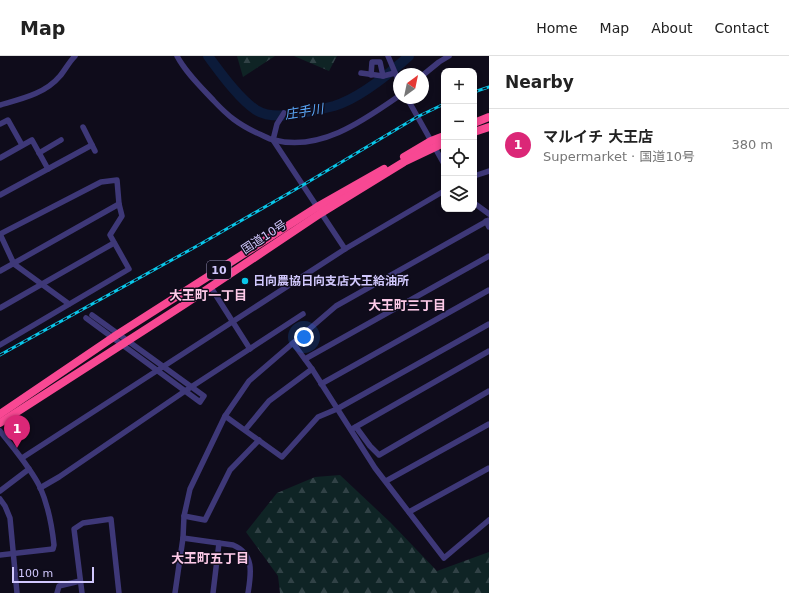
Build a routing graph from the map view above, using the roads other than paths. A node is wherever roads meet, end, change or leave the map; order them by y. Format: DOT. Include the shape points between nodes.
graph roads {
  1 [pos="75,56"];
  2 [pos="177,56"];
  3 [pos="449,56"];
  4 [pos="429,70"];
  5 [pos="361,74"];
  6 [pos="371,75"];
  7 [pos="383,76"];
  8 [pos="393,77"];
  9 [pos="393,100"];
  10 [pos="410,104"];
  11 [pos="0,105"];
  12 [pos="284,113"];
  13 [pos="489,117"];
  14 [pos="477,121"];
  15 [pos="0,124"];
  16 [pos="83,127"];
  17 [pos="489,127"];
  18 [pos="477,131"];
  19 [pos="441,138"];
  20 [pos="61,140"];
  21 [pos="273,140"];
  22 [pos="441,143"];
  23 [pos="433,144"];
  24 [pos="22,145"];
  25 [pos="92,145"];
  26 [pos="95,151"];
  27 [pos="39,153"];
  28 [pos="0,158"];
  29 [pos="441,159"];
  30 [pos="48,169"];
  31 [pos="489,171"];
  32 [pos="477,175"];
  33 [pos="441,193"];
  34 [pos="0,195"];
  35 [pos="119,204"];
  36 [pos="477,205"];
  37 [pos="319,210"];
  38 [pos="489,214"];
  39 [pos="488,223"];
  40 [pos="0,234"];
  41 [pos="114,243"];
  42 [pos="345,249"];
  43 [pos="489,256"];
  44 [pos="14,264"];
  45 [pos="0,271"];
  46 [pos="42,284"];
  47 [pos="210,286"];
  48 [pos="489,290"];
  49 [pos="69,304"];
  50 [pos="0,308"];
  51 [pos="303,314"];
  52 [pos="89,316"];
  53 [pos="232,321"];
  54 [pos="489,324"];
  55 [pos="116,336"];
  56 [pos="125,342"];
  57 [pos="293,343"];
  58 [pos="0,346"];
  59 [pos="250,348"];
  60 [pos="488,353"];
  61 [pos="305,360"];
  62 [pos="163,366"];
  63 [pos="312,369"];
  64 [pos="157,370"];
  65 [pos="322,384"];
  66 [pos="191,387"];
  67 [pos="185,391"];
  68 [pos="489,391"];
  69 [pos="337,409"];
  70 [pos="0,414"];
  71 [pos="225,416"];
  72 [pos="0,423"];
  73 [pos="489,424"];
  74 [pos="353,428"];
  75 [pos="245,430"];
  76 [pos="0,431"];
  77 [pos="259,440"];
  78 [pos="22,458"];
  79 [pos="489,468"];
  80 [pos="28,469"];
  81 [pos="386,481"];
  82 [pos="40,488"];
  83 [pos="0,491"];
  84 [pos="0,499"];
  85 [pos="409,512"];
  86 [pos="184,516"];
  87 [pos="489,520"];
  88 [pos="183,538"];
  89 [pos="219,543"];
  90 [pos="13,554"];
  91 [pos="0,555"];
  92 [pos="80,581"];
  93 [pos="17,593"];
  94 [pos="57,593"];
  95 [pos="82,593"];
  96 [pos="120,593"];
  97 [pos="175,593"];
  98 [pos="213,593"];
  99 [pos="248,593"];
  1 -- 11 [label="street" via="51,84 32,95"];
  2 -- 21 [label="street" via="195,81 223,111 240,124"];
  3 -- 4 [label="street"];
  5 -- 6 [label="street"];
  6 -- 7 [label="street"];
  6 -- 7 [label="street" via="372,62 380,62"];
  7 -- 8 [label="street"];
  9 -- 21 [label="street" via="369,117 324,139 303,143"];
  10 -- 23 [label="street"];
  12 -- 21 [label="street" via="277,124"];
  13 -- 14 [label="highway"];
  15 -- 24 [label="street" via="8,120"];
  16 -- 25 [label="street"];
  17 -- 18 [label="highway"];
  19 -- 23 [label="highway, 国道10号 / 10"];
  20 -- 27 [label="street"];
  21 -- 37 [label="street"];
  22 -- 23 [label="highway, 国道10号 / 10"];
  23 -- 29 [label="street"];
  23 -- 37 [label="highway, 国道10号 / 10"];
  24 -- 27 [label="street" via="32,140"];
  24 -- 28 [label="street"];
  25 -- 26 [label="street"];
  25 -- 30 [label="street"];
  27 -- 30 [label="street"];
  30 -- 34 [label="street"];
  31 -- 32 [label="street"];
  33 -- 42 [label="street"];
  35 -- 40 [label="street" via="117,180 101,182"];
  35 -- 41 [label="street" via="122,216 110,235"];
  35 -- 44 [label="street"];
  36 -- 38 [label="street"];
  37 -- 42 [label="street"];
  37 -- 47 [label="highway, 国道10号 / 10"];
  37 -- 55 [label="highway, 国道10号 / 10"];
  39 -- 57 [label="street" via="336,306"];
  40 -- 44 [label="street"];
  41 -- 46 [label="street"];
  41 -- 49 [label="street" via="129,269"];
  42 -- 53 [label="street"];
  43 -- 61 [label="street"];
  44 -- 45 [label="street"];
  44 -- 46 [label="street"];
  46 -- 49 [label="street"];
  46 -- 50 [label="street"];
  47 -- 53 [label="street"];
  47 -- 56 [label="highway, 国道10号 / 10"];
  48 -- 65 [label="street"];
  49 -- 58 [label="street"];
  51 -- 59 [label="street"];
  52 -- 55 [label="street"];
  53 -- 59 [label="street"];
  53 -- 62 [label="street"];
  54 -- 69 [label="street"];
  55 -- 56 [label="street"];
  55 -- 70 [label="highway, 国道10号 / 10"];
  56 -- 62 [label="street"];
  56 -- 64 [label="street"];
  56 -- 72 [label="highway, 国道10号 / 10"];
  57 -- 61 [label="street"];
  57 -- 71 [label="street" via="249,381"];
  59 -- 66 [label="street"];
  60 -- 74 [label="street"];
  61 -- 63 [label="street"];
  62 -- 64 [label="street"];
  62 -- 66 [label="street"];
  63 -- 65 [label="street"];
  63 -- 75 [label="street" via="269,401"];
  64 -- 67 [label="street"];
  64 -- 78 [label="street"];
  65 -- 69 [label="street"];
  66 -- 67 [label="street"];
  66 -- 67 [label="street" via="204,396 200,402"];
  67 -- 82 [label="street"];
  68 -- 74 [label="street" via="379,455"];
  69 -- 74 [label="street"];
  69 -- 77 [label="street" via="318,417 282,457"];
  71 -- 75 [label="street"];
  71 -- 86 [label="street" via="190,489"];
  73 -- 81 [label="street"];
  74 -- 81 [label="street" via="375,468"];
  75 -- 77 [label="street"];
  76 -- 78 [label="street"];
  77 -- 86 [label="street" via="230,470 205,520"];
  78 -- 80 [label="street"];
  79 -- 85 [label="street"];
  80 -- 82 [label="street"];
  80 -- 83 [label="street"];
  81 -- 85 [label="street"];
  82 -- 90 [label="street" via="47,504 53,549"];
  84 -- 90 [label="street" via="10,518"];
  85 -- 87 [label="street" via="444,558"];
  86 -- 88 [label="street"];
  88 -- 89 [label="street"];
  88 -- 97 [label="street"];
  89 -- 98 [label="street"];
  89 -- 99 [label="street" via="239,548 247,556 251,568"];
  90 -- 91 [label="street"];
  90 -- 93 [label="street"];
  92 -- 94 [label="street" via="59,586"];
  92 -- 95 [label="street"];
  92 -- 96 [label="street" via="74,529 83,523 111,519"];
}
